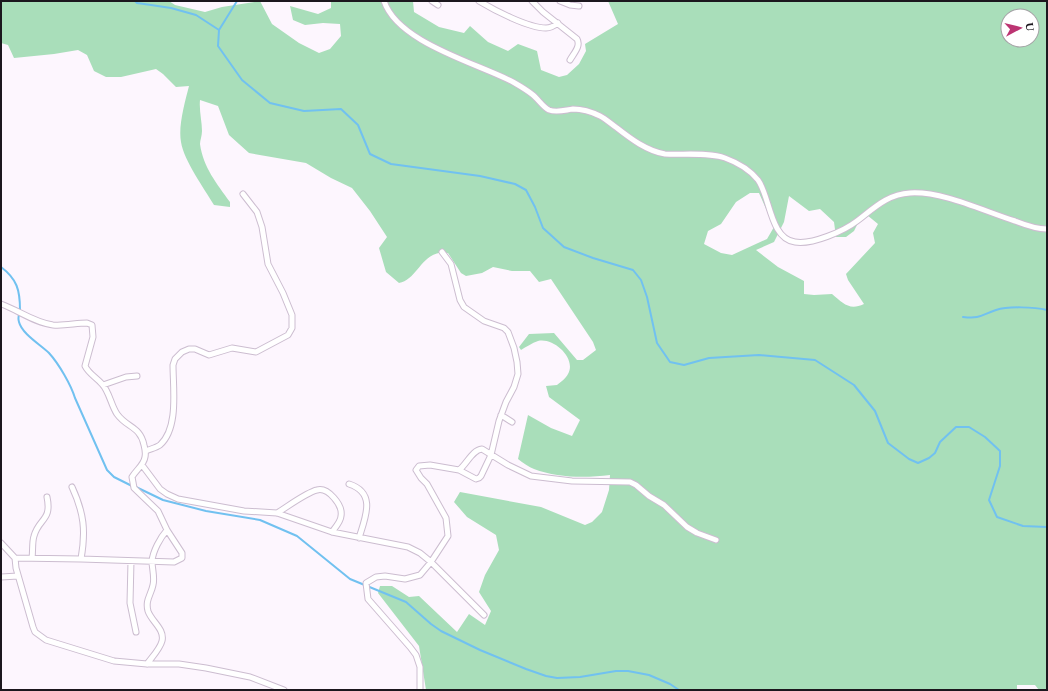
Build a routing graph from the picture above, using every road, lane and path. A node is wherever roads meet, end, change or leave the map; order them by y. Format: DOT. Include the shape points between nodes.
graph roads {
  1 [pos="384,1"];
  2 [pos="432,1"];
  3 [pos="479,1"];
  4 [pos="532,1"];
  5 [pos="560,1"];
  6 [pos="438,5"];
  7 [pos="579,6"];
  8 [pos="558,23"];
  9 [pos="570,60"];
  10 [pos="243,194"];
  11 [pos="1047,229"];
  12 [pos="442,252"];
  13 [pos="1,304"];
  14 [pos="137,376"];
  15 [pos="103,385"];
  16 [pos="501,415"];
  17 [pos="512,422"];
  18 [pos="146,451"];
  19 [pos="491,455"];
  20 [pos="142,465"];
  21 [pos="459,470"];
  22 [pos="349,484"];
  23 [pos="72,488"];
  24 [pos="47,497"];
  25 [pos="277,513"];
  26 [pos="166,530"];
  27 [pos="332,532"];
  28 [pos="359,538"];
  29 [pos="716,540"];
  30 [pos="1,543"];
  31 [pos="15,558"];
  32 [pos="32,558"];
  33 [pos="81,559"];
  34 [pos="131,561"];
  35 [pos="152,561"];
  36 [pos="430,562"];
  37 [pos="18,576"];
  38 [pos="1,577"];
  39 [pos="484,615"];
  40 [pos="136,632"];
  41 [pos="147,664"];
  42 [pos="284,690"];
  43 [pos="420,690"];
  1 -- 11 [label="street" via="392,16 414,36 514,82 549,109 583,110 599,115 631,139 656,152 719,156 744,168 758,180 779,230 786,239 794,242 824,238 856,222 886,199 910,192 952,199 1023,224"];
  2 -- 6 [label="street"];
  3 -- 8 [label="street" via="533,26 546,28"];
  4 -- 8 [label="street"];
  5 -- 7 [label="street"];
  8 -- 9 [label="street" via="579,43"];
  10 -- 18 [label="street" via="257,212 268,264 292,315 292,328 288,334 256,352 232,348 209,355 189,348 182,352 173,365 174,411 171,427 159,446"];
  12 -- 16 [label="street" via="452,264 464,307 484,322 504,328 514,348 518,374"];
  13 -- 15 [label="street" via="52,325 92,325 93,337 85,366"];
  14 -- 15 [label="street"];
  15 -- 18 [label="street" via="125,424 140,434"];
  16 -- 17 [label="street"];
  16 -- 19 [label="street"];
  18 -- 20 [label="street"];
  19 -- 21 [label="street" via="482,449 478,450"];
  19 -- 21 [label="street" via="479,478 476,479"];
  19 -- 29 [label="street" via="531,476 572,481 630,482 664,505 697,534"];
  20 -- 25 [label="street" via="160,489 178,499 244,511"];
  20 -- 26 [label="street" via="132,477 134,488 158,511"];
  21 -- 36 [label="street" via="424,465 416,470 427,484 448,525 448,536"];
  22 -- 28 [label="street" via="357,486 368,503"];
  23 -- 33 [label="street" via="84,528"];
  24 -- 32 [label="street" via="49,510 34,536"];
  25 -- 27 [label="street"];
  25 -- 27 [label="street" via="310,492 318,489 327,492 336,500 341,510 341,517"];
  26 -- 35 [label="street"];
  26 -- 35 [label="street" via="182,553 182,558 174,562"];
  27 -- 28 [label="street"];
  28 -- 36 [label="street" via="408,547"];
  30 -- 31 [label="street"];
  31 -- 32 [label="street"];
  31 -- 37 [label="street"];
  32 -- 33 [label="street"];
  33 -- 34 [label="street"];
  34 -- 35 [label="street"];
  34 -- 40 [label="street" via="130,603"];
  35 -- 41 [label="street" via="153,584 146,602 148,612 159,628 162,640"];
  36 -- 39 [label="street"];
  36 -- 43 [label="street" via="420,575 411,578 385,576 376,577 366,583 368,599 416,655 420,667"];
  37 -- 38 [label="street"];
  37 -- 41 [label="street" via="33,627 41,637 114,661"];
  41 -- 42 [label="street" via="179,664 206,668 250,677"];
}
